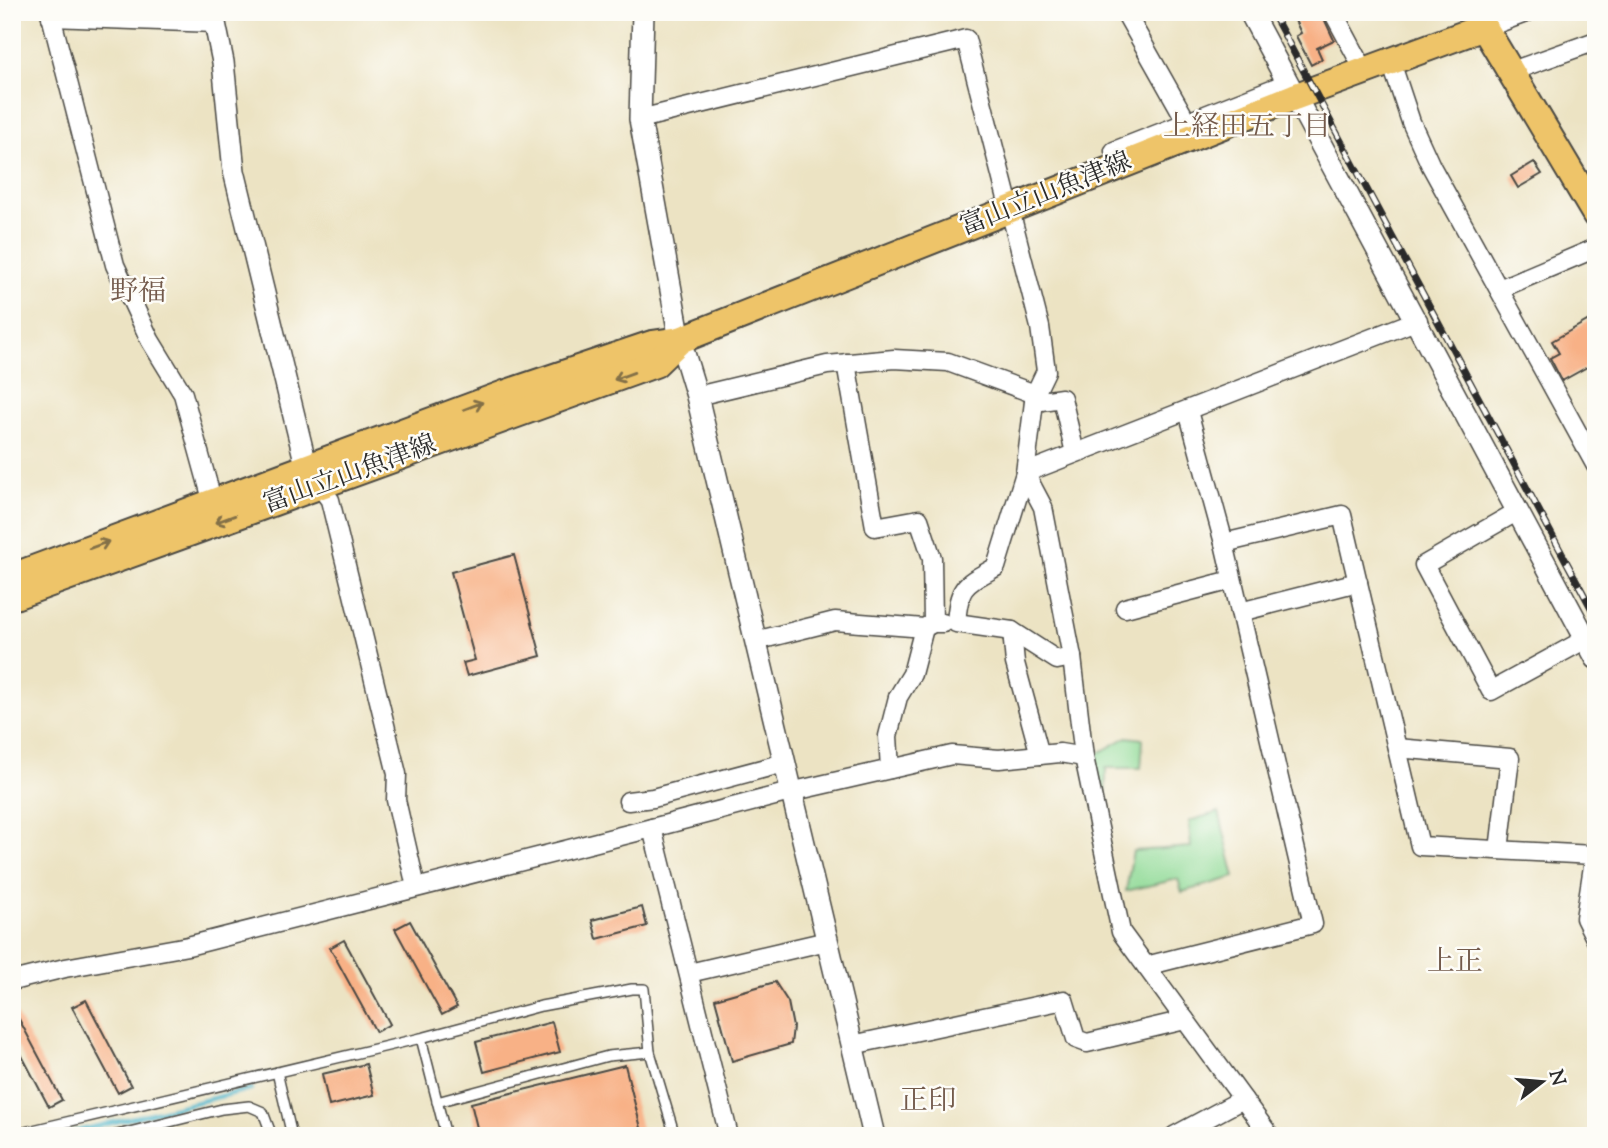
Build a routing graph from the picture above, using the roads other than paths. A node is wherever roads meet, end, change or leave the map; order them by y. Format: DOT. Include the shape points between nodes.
graph roads {
  1 [pos="643,12"];
  2 [pos="1125,12"];
  3 [pos="1250,12"];
  4 [pos="1333,12"];
  5 [pos="1524,12"];
  6 [pos="51,15"];
  7 [pos="1480,20"];
  8 [pos="215,23"];
  9 [pos="1596,41"];
  10 [pos="1391,62"];
  11 [pos="1512,71"];
  12 [pos="1365,72"];
  13 [pos="1291,90"];
  14 [pos="640,120"];
  15 [pos="1186,122"];
  16 [pos="1114,151"];
  17 [pos="1010,209"];
  18 [pos="1596,215"];
  19 [pos="1596,248"];
  20 [pos="1499,289"];
  21 [pos="1418,320"];
  22 [pos="680,340"];
  23 [pos="846,363"];
  24 [pos="698,396"];
  25 [pos="1034,398"];
  26 [pos="1188,411"];
  27 [pos="1074,453"];
  28 [pos="1596,467"];
  29 [pos="1025,472"];
  30 [pos="313,477"];
  31 [pos="213,503"];
  32 [pos="1518,511"];
  33 [pos="1224,543"];
  34 [pos="12,578"];
  35 [pos="1233,580"];
  36 [pos="1358,582"];
  37 [pos="12,597"];
  38 [pos="1125,608"];
  39 [pos="1240,612"];
  40 [pos="956,623"];
  41 [pos="929,626"];
  42 [pos="1012,631"];
  43 [pos="755,641"];
  44 [pos="1591,649"];
  45 [pos="1072,657"];
  46 [pos="1397,748"];
  47 [pos="1040,755"];
  48 [pos="1084,757"];
  49 [pos="784,764"];
  50 [pos="890,769"];
  51 [pos="790,792"];
  52 [pos="628,801"];
  53 [pos="652,828"];
  54 [pos="1499,850"];
  55 [pos="1595,851"];
  56 [pos="416,887"];
  57 [pos="1596,940"];
  58 [pos="827,941"];
  59 [pos="1146,966"];
  60 [pos="690,974"];
  61 [pos="12,981"];
  62 [pos="1185,1020"];
  63 [pos="421,1038"];
  64 [pos="852,1045"];
  65 [pos="650,1052"];
  66 [pos="278,1072"];
  67 [pos="1243,1099"];
  68 [pos="438,1102"];
  69 [pos="12,1135"];
  70 [pos="113,1136"];
  71 [pos="272,1136"];
  72 [pos="292,1136"];
  73 [pos="446,1136"];
  74 [pos="675,1136"];
  75 [pos="729,1136"];
  76 [pos="874,1136"];
  77 [pos="1174,1136"];
  78 [pos="1270,1136"];
  1 -- 14 [label="street"];
  2 -- 15 [label="street"];
  3 -- 13 [label="street"];
  4 -- 12 [label="street"];
  5 -- 7 [label="street"];
  6 -- 8 [label="street"];
  6 -- 31 [label="street" via="115,265 150,340 183,394"];
  7 -- 10 [label="main road, 富山立山魚津線"];
  7 -- 11 [label="main road"];
  8 -- 30 [label="street" via="234,171"];
  9 -- 11 [label="street"];
  10 -- 12 [label="main road, 富山立山魚津線"];
  10 -- 20 [label="street" via="1426,155"];
  11 -- 18 [label="main road"];
  12 -- 13 [label="main road, 富山立山魚津線"];
  13 -- 15 [label="street"];
  13 -- 17 [label="main road, 富山立山魚津線"];
  13 -- 21 [label="street"];
  14 -- 17 [label="street" via="966,40"];
  14 -- 22 [label="street"];
  15 -- 16 [label="street"];
  17 -- 22 [label="main road, 富山立山魚津線"];
  17 -- 25 [label="street" via="1040,327 1046,371"];
  19 -- 20 [label="street"];
  20 -- 28 [label="street"];
  21 -- 26 [label="street"];
  21 -- 32 [label="street"];
  22 -- 24 [label="street"];
  22 -- 30 [label="main road, 富山立山魚津線" via="652,344 507,393"];
  23 -- 24 [label="street"];
  23 -- 25 [label="street" via="894,359 948,362"];
  23 -- 41 [label="street" via="875,527 919,519 932,558"];
  24 -- 43 [label="street"];
  25 -- 27 [label="street" via="1062,398"];
  25 -- 29 [label="street"];
  26 -- 27 [label="street"];
  26 -- 33 [label="street"];
  27 -- 29 [label="street"];
  29 -- 40 [label="street" via="996,567 965,584"];
  29 -- 45 [label="street" via="1043,507"];
  30 -- 31 [label="main road, 富山立山魚津線"];
  30 -- 37 [label="main road, 富山立山魚津線, one-way"];
  30 -- 56 [label="street" via="330,500 397,774 396,800"];
  34 -- 31 [label="main road, 富山立山魚津線, one-way"];
  32 -- 44 [label="street"];
  32 -- 44 [label="street" via="1424,565 1491,691"];
  33 -- 35 [label="street"];
  33 -- 36 [label="street" via="1342,515"];
  35 -- 38 [label="street"];
  35 -- 39 [label="street"];
  36 -- 39 [label="street"];
  36 -- 46 [label="street"];
  39 -- 59 [label="street" via="1313,924"];
  40 -- 41 [label="street"];
  40 -- 42 [label="street"];
  41 -- 43 [label="street" via="835,621"];
  41 -- 50 [label="street" via="912,674 898,697 888,736"];
  42 -- 45 [label="street" via="1057,660"];
  42 -- 47 [label="street" via="1015,663"];
  43 -- 49 [label="street"];
  45 -- 48 [label="street"];
  46 -- 54 [label="street" via="1420,846"];
  46 -- 54 [label="street" via="1510,758"];
  47 -- 48 [label="street"];
  47 -- 50 [label="street" via="999,759 952,755"];
  48 -- 59 [label="street" via="1121,932"];
  49 -- 51 [label="street"];
  49 -- 52 [label="street"];
  50 -- 51 [label="street"];
  51 -- 53 [label="street"];
  51 -- 58 [label="street"];
  53 -- 56 [label="street"];
  53 -- 60 [label="street"];
  54 -- 55 [label="street"];
  55 -- 57 [label="street" via="1585,918"];
  56 -- 61 [label="street" via="188,946"];
  58 -- 60 [label="street"];
  58 -- 64 [label="street"];
  59 -- 62 [label="street"];
  60 -- 75 [label="street"];
  62 -- 64 [label="street" via="1087,1043 1076,1039 1064,999"];
  62 -- 67 [label="street"];
  63 -- 65 [label="lane" via="541,1006 644,989"];
  63 -- 66 [label="lane"];
  63 -- 68 [label="lane"];
  64 -- 76 [label="street"];
  65 -- 68 [label="lane" via="608,1056"];
  65 -- 74 [label="lane"];
  66 -- 69 [label="lane"];
  66 -- 72 [label="lane"];
  67 -- 77 [label="street"];
  67 -- 78 [label="street"];
  68 -- 73 [label="lane"];
  70 -- 71 [label="lane" via="249,1105 263,1112"];
}
